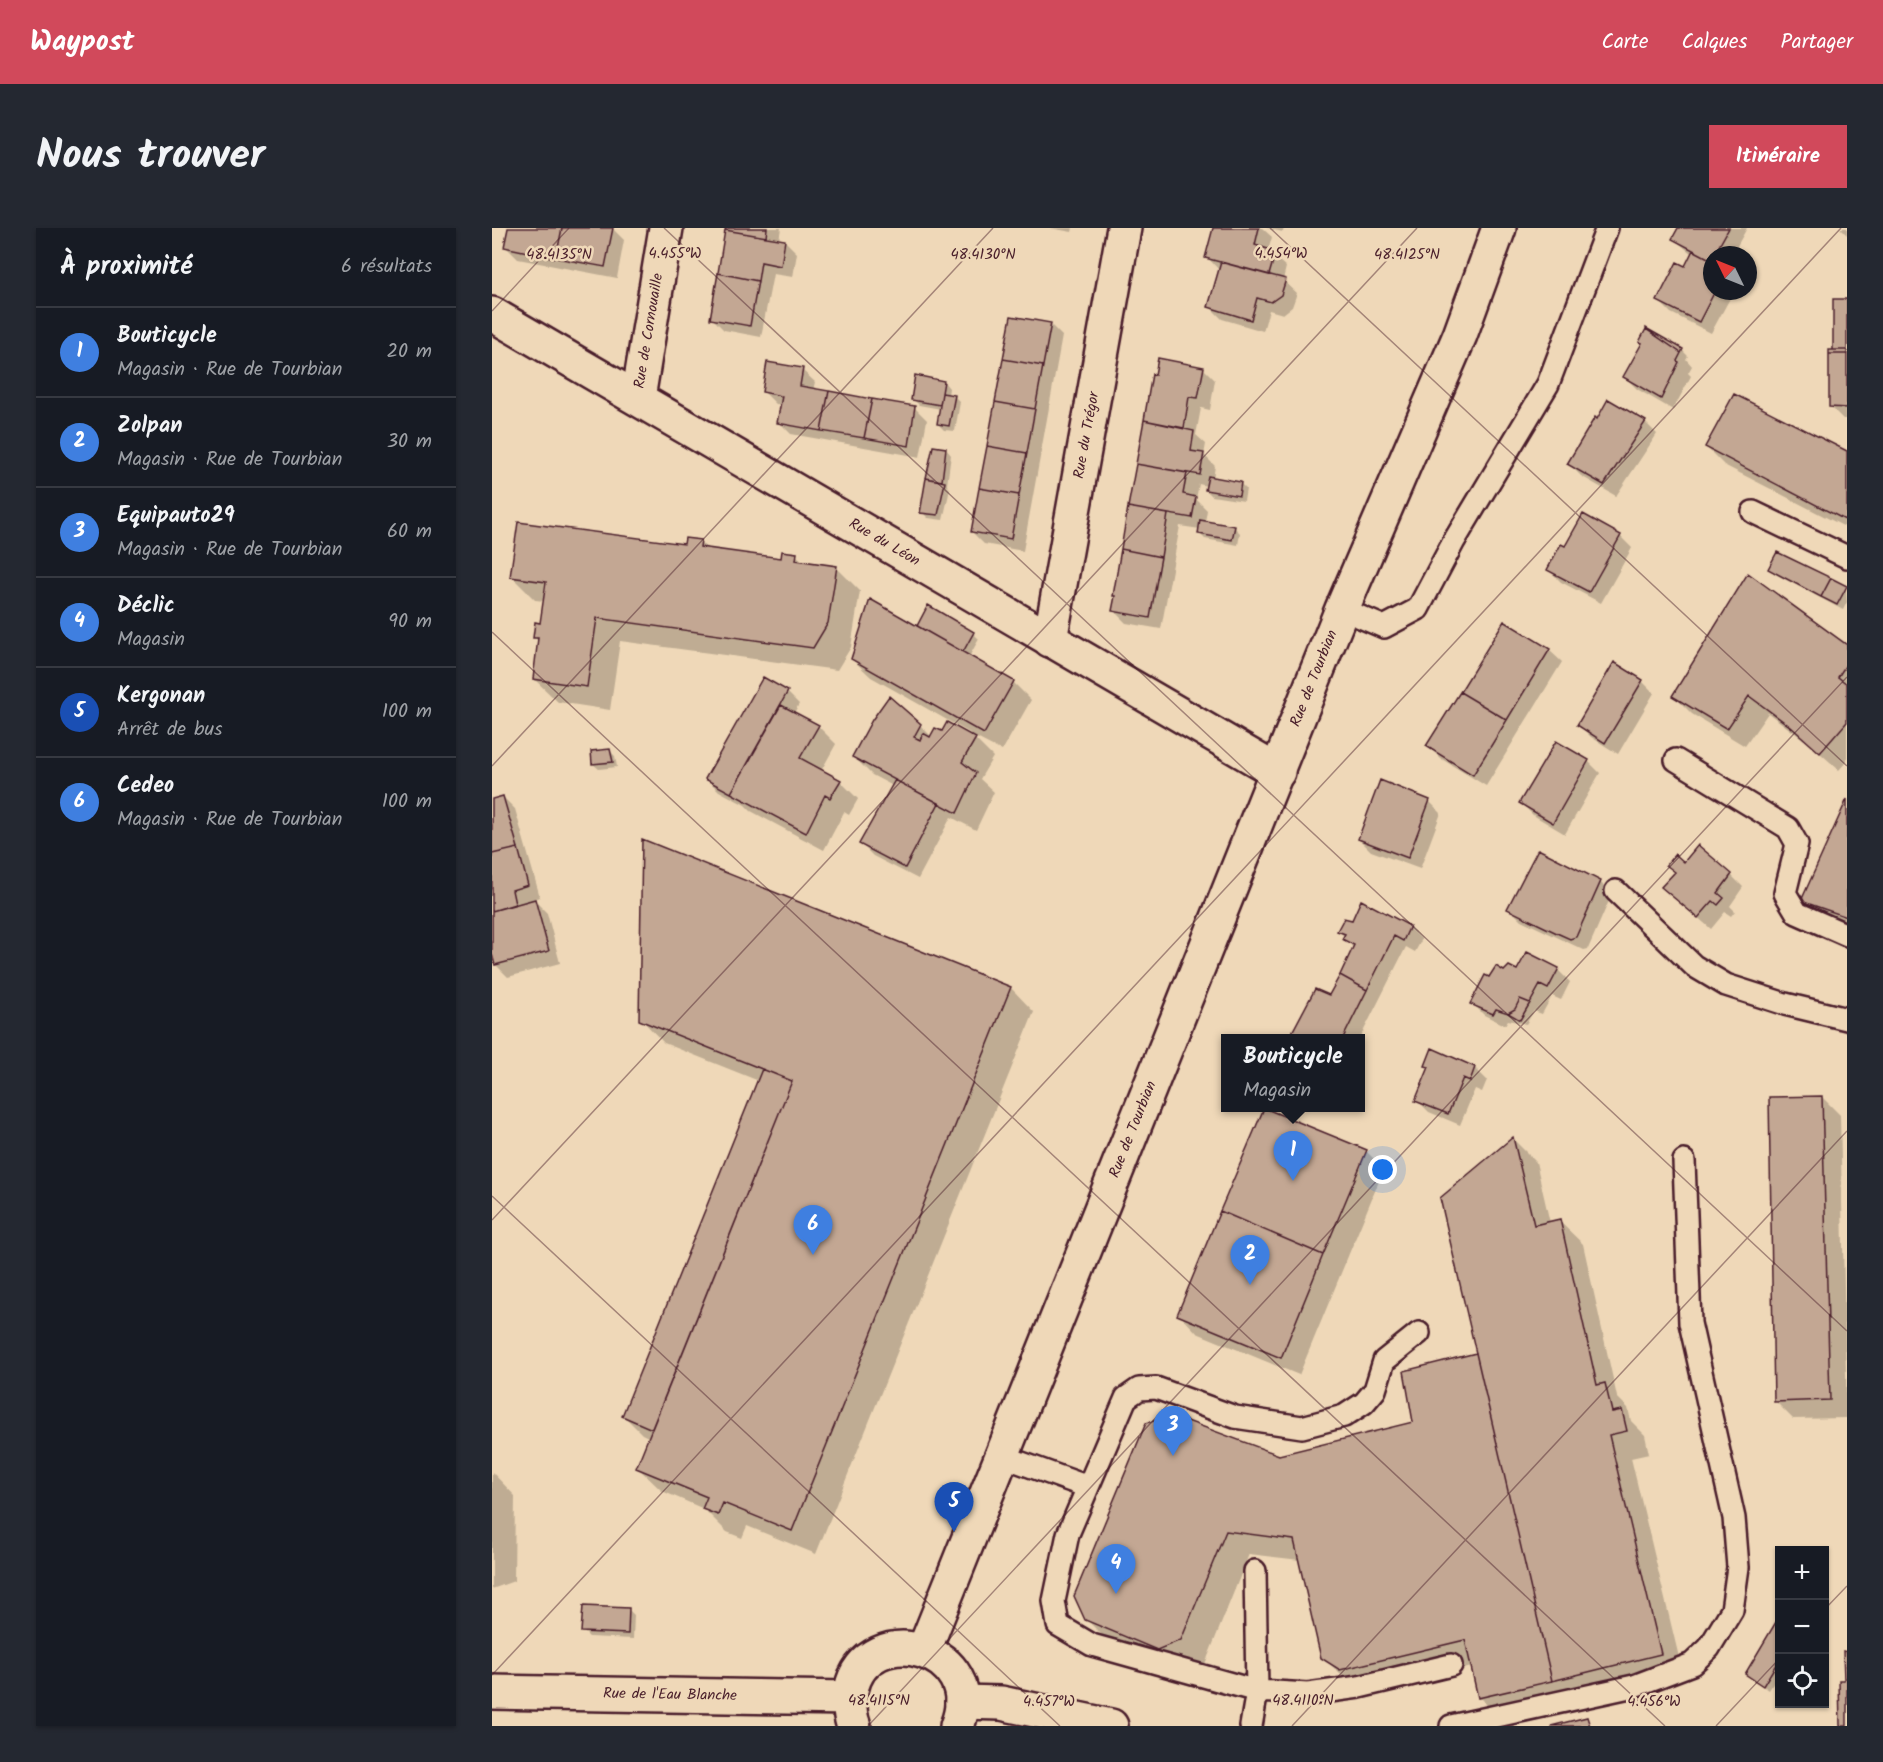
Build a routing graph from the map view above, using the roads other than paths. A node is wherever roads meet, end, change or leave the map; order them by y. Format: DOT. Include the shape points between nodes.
graph roads {
  1 [pos="666,228"];
  2 [pos="1124,228"];
  3 [pos="1499,228"];
  4 [pos="1607,228"];
  5 [pos="492,314"];
  6 [pos="638,399"];
  7 [pos="1753,512"];
  8 [pos="1847,556"];
  9 [pos="1342,609"];
  10 [pos="1050,640"];
  11 [pos="1676,760"];
  12 [pos="1278,772"];
  13 [pos="1616,891"];
  14 [pos="1847,935"];
  15 [pos="1847,1019"];
  16 [pos="1684,1161"];
  17 [pos="1419,1333"];
  18 [pos="1002,1456"];
  19 [pos="1088,1486"];
  20 [pos="1255,1571"];
  21 [pos="924,1650"];
  22 [pos="1451,1665"];
  23 [pos="492,1692"];
  24 [pos="1257,1692"];
  25 [pos="852,1712"];
  26 [pos="959,1714"];
  27 [pos="1111,1726"];
  28 [pos="1251,1726"];
  29 [pos="1451,1726"];
  1 -- 6 [label="street, Rue de Cornouaille"];
  2 -- 10 [label="street, Rue du Trégor"];
  3 -- 9 [label="street, Rue de Tourbian" via="1460,335"];
  4 -- 9 [label="lane" via="1548,384 1418,609 1384,627"];
  5 -- 6 [label="street, Rue du Léon"];
  6 -- 10 [label="street, Rue du Léon"];
  7 -- 8 [label="lane"];
  9 -- 12 [label="street, Rue de Tourbian"];
  10 -- 12 [label="street, Rue du Léon"];
  11 -- 14 [label="lane" via="1788,828 1797,844 1785,893 1797,913"];
  12 -- 18 [label="street, Rue de Tourbian"];
  13 -- 15 [label="lane" via="1694,966 1726,985"];
  16 -- 29 [label="lane" via="1690,1323 1734,1518 1738,1567 1732,1610 1709,1648 1692,1664 1634,1686"];
  17 -- 19 [label="lane" via="1384,1361 1375,1390 1364,1403 1344,1416 1302,1427 1235,1417 1156,1388 1139,1389 1126,1398"];
  18 -- 19 [label="lane"];
  18 -- 21 [label="street, Rue de Tourbian"];
  19 -- 24 [label="lane" via="1068,1534 1054,1601 1058,1625 1092,1645"];
  20 -- 24 [label="lane"];
  21 -- 25 [label="street" via="895,1648 869,1660 856,1677"];
  21 -- 26 [label="street" via="941,1659 954,1674 961,1692"];
  22 -- 24 [label="lane" via="1359,1687 1308,1694"];
  23 -- 25 [label="street, Rue de l'Eau Blanche"];
  24 -- 28 [label="lane"];
  26 -- 27 [label="street" via="1001,1703"];
}
